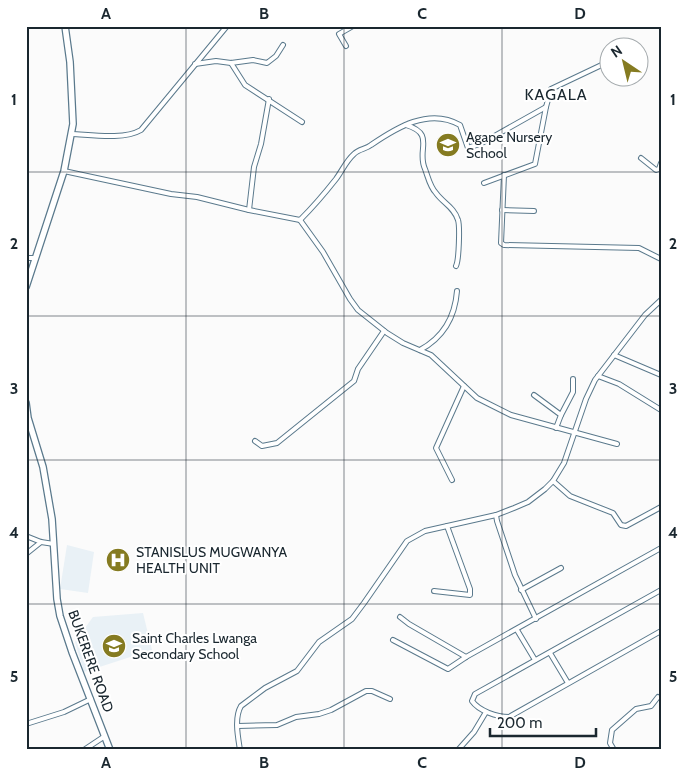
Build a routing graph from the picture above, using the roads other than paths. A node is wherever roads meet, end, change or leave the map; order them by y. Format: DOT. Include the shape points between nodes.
graph roads {
  1 [pos="65,26"];
  2 [pos="227,26"];
  3 [pos="353,26"];
  4 [pos="283,45"];
  5 [pos="346,46"];
  6 [pos="231,63"];
  7 [pos="195,64"];
  8 [pos="600,65"];
  9 [pos="269,99"];
  10 [pos="546,107"];
  11 [pos="302,122"];
  12 [pos="406,126"];
  13 [pos="72,134"];
  14 [pos="641,158"];
  15 [pos="661,163"];
  16 [pos="64,171"];
  17 [pos="504,175"];
  18 [pos="484,183"];
  19 [pos="249,210"];
  20 [pos="502,210"];
  21 [pos="534,211"];
  22 [pos="300,220"];
  23 [pos="26,258"];
  24 [pos="35,258"];
  25 [pos="661,259"];
  26 [pos="456,266"];
  27 [pos="26,287"];
  28 [pos="458,291"];
  29 [pos="661,300"];
  30 [pos="384,331"];
  31 [pos="420,350"];
  32 [pos="614,355"];
  33 [pos="661,375"];
  34 [pos="598,376"];
  35 [pos="573,379"];
  36 [pos="464,386"];
  37 [pos="534,395"];
  38 [pos="26,403"];
  39 [pos="661,410"];
  40 [pos="561,414"];
  41 [pos="556,428"];
  42 [pos="573,433"];
  43 [pos="255,441"];
  44 [pos="617,444"];
  45 [pos="452,480"];
  46 [pos="553,481"];
  47 [pos="661,507"];
  48 [pos="496,515"];
  49 [pos="447,526"];
  50 [pos="26,536"];
  51 [pos="41,542"];
  52 [pos="54,544"];
  53 [pos="661,548"];
  54 [pos="26,554"];
  55 [pos="561,568"];
  56 [pos="521,590"];
  57 [pos="661,590"];
  58 [pos="434,591"];
  59 [pos="400,618"];
  60 [pos="536,619"];
  61 [pos="517,630"];
  62 [pos="661,631"];
  63 [pos="393,640"];
  64 [pos="550,653"];
  65 [pos="466,657"];
  66 [pos="535,660"];
  67 [pos="568,683"];
  68 [pos="658,697"];
  69 [pos="390,698"];
  70 [pos="91,699"];
  71 [pos="486,712"];
  72 [pos="26,724"];
  73 [pos="238,726"];
  74 [pos="105,736"];
  75 [pos="84,750"];
  76 [pos="110,750"];
  77 [pos="240,750"];
  78 [pos="458,750"];
  79 [pos="614,750"];
  1 -- 13 [label="street"];
  2 -- 7 [label="street"];
  3 -- 5 [label="street" via="339,34"];
  4 -- 6 [label="street" via="267,63 253,60"];
  6 -- 7 [label="street"];
  6 -- 9 [label="street" via="245,85"];
  7 -- 13 [label="street" via="148,122 134,134"];
  8 -- 10 [label="street" via="551,89"];
  9 -- 11 [label="street"];
  9 -- 19 [label="street" via="254,167"];
  10 -- 12 [label="street" via="468,148 463,130 454,121 431,117"];
  10 -- 17 [label="street" via="535,164"];
  12 -- 22 [label="street" via="389,132 354,153"];
  12 -- 26 [label="street" via="418,130 424,140 421,159 431,186 457,218"];
  13 -- 16 [label="street"];
  14 -- 15 [label="street" via="658,170"];
  16 -- 19 [label="street"];
  16 -- 24 [label="street"];
  17 -- 18 [label="street"];
  17 -- 20 [label="street"];
  19 -- 22 [label="street"];
  20 -- 21 [label="street"];
  20 -- 25 [label="street" via="500,238 504,245 639,248"];
  22 -- 30 [label="street" via="353,305"];
  23 -- 24 [label="street"];
  24 -- 27 [label="street"];
  28 -- 31 [label="street" via="450,322 436,340"];
  29 -- 32 [label="street"];
  30 -- 31 [label="street"];
  30 -- 43 [label="street" via="358,369 354,381 277,443 262,446"];
  31 -- 36 [label="street" via="431,355"];
  32 -- 33 [label="street"];
  32 -- 34 [label="street"];
  34 -- 39 [label="street" via="611,380"];
  34 -- 42 [label="street"];
  35 -- 40 [label="street" via="573,392"];
  36 -- 41 [label="street" via="486,403 511,415"];
  36 -- 45 [label="street" via="436,448"];
  37 -- 40 [label="street"];
  38 -- 52 [label="street, BUKERERE ROAD" via="46,482"];
  40 -- 41 [label="street"];
  41 -- 42 [label="street"];
  42 -- 44 [label="street"];
  42 -- 46 [label="street" via="564,462"];
  46 -- 47 [label="street" via="570,496 613,513 626,526"];
  46 -- 48 [label="street" via="528,502"];
  48 -- 49 [label="street"];
  48 -- 56 [label="street"];
  49 -- 58 [label="street" via="470,595"];
  49 -- 73 [label="street" via="425,531 407,541 352,619 319,642 296,671 246,701 238,710"];
  50 -- 51 [label="street"];
  51 -- 52 [label="street"];
  51 -- 54 [label="street"];
  52 -- 70 [label="street, BUKERERE ROAD" via="60,616"];
  53 -- 60 [label="street"];
  55 -- 56 [label="street"];
  56 -- 60 [label="street"];
  57 -- 64 [label="street"];
  59 -- 65 [label="street"];
  60 -- 61 [label="street"];
  61 -- 65 [label="street"];
  61 -- 66 [label="street"];
  62 -- 67 [label="street"];
  63 -- 65 [label="street" via="448,668"];
  64 -- 66 [label="street"];
  64 -- 67 [label="street"];
  66 -- 71 [label="street" via="475,694 472,698 474,704"];
  67 -- 71 [label="street" via="509,717"];
  68 -- 79 [label="street" via="651,706 636,709 612,730 610,743"];
  69 -- 73 [label="street" via="366,691 320,714 296,717 277,725"];
  70 -- 72 [label="street"];
  70 -- 74 [label="street, BUKERERE ROAD"];
  71 -- 78 [label="street"];
  73 -- 77 [label="street"];
  74 -- 75 [label="street"];
  74 -- 76 [label="street, BUKERERE ROAD"];
}
